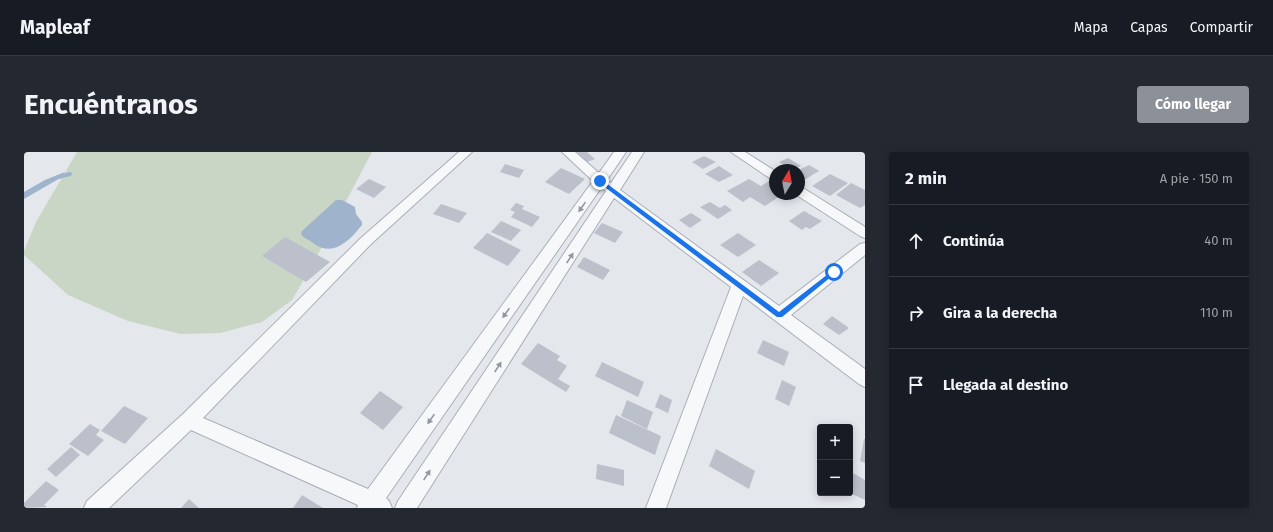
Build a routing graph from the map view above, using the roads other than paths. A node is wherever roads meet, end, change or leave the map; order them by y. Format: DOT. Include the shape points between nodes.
graph roads {
  1 [pos="466,152"];
  2 [pos="568,152"];
  3 [pos="620,152"];
  4 [pos="638,152"];
  5 [pos="737,152"];
  6 [pos="769,172"];
  7 [pos="600,181"];
  8 [pos="614,191"];
  9 [pos="805,195"];
  10 [pos="865,233"];
  11 [pos="865,248"];
  12 [pos="739,284"];
  13 [pos="779,315"];
  14 [pos="865,379"];
  15 [pos="189,420"];
  16 [pos="374,506"];
  17 [pos="94,508"];
  18 [pos="406,508"];
  19 [pos="656,508"];
  1 -- 15 [label="street" via="366,241"];
  2 -- 7 [label="street"];
  3 -- 7 [label="street"];
  4 -- 8 [label="street"];
  5 -- 6 [label="street"];
  7 -- 8 [label="street"];
  7 -- 16 [label="street, one-way"];
  8 -- 12 [label="street"];
  18 -- 8 [label="street, one-way"];
  9 -- 10 [label="street"];
  11 -- 13 [label="street"];
  12 -- 13 [label="street"];
  12 -- 19 [label="street"];
  13 -- 14 [label="street"];
  15 -- 16 [label="street"];
  15 -- 17 [label="street"];
}
